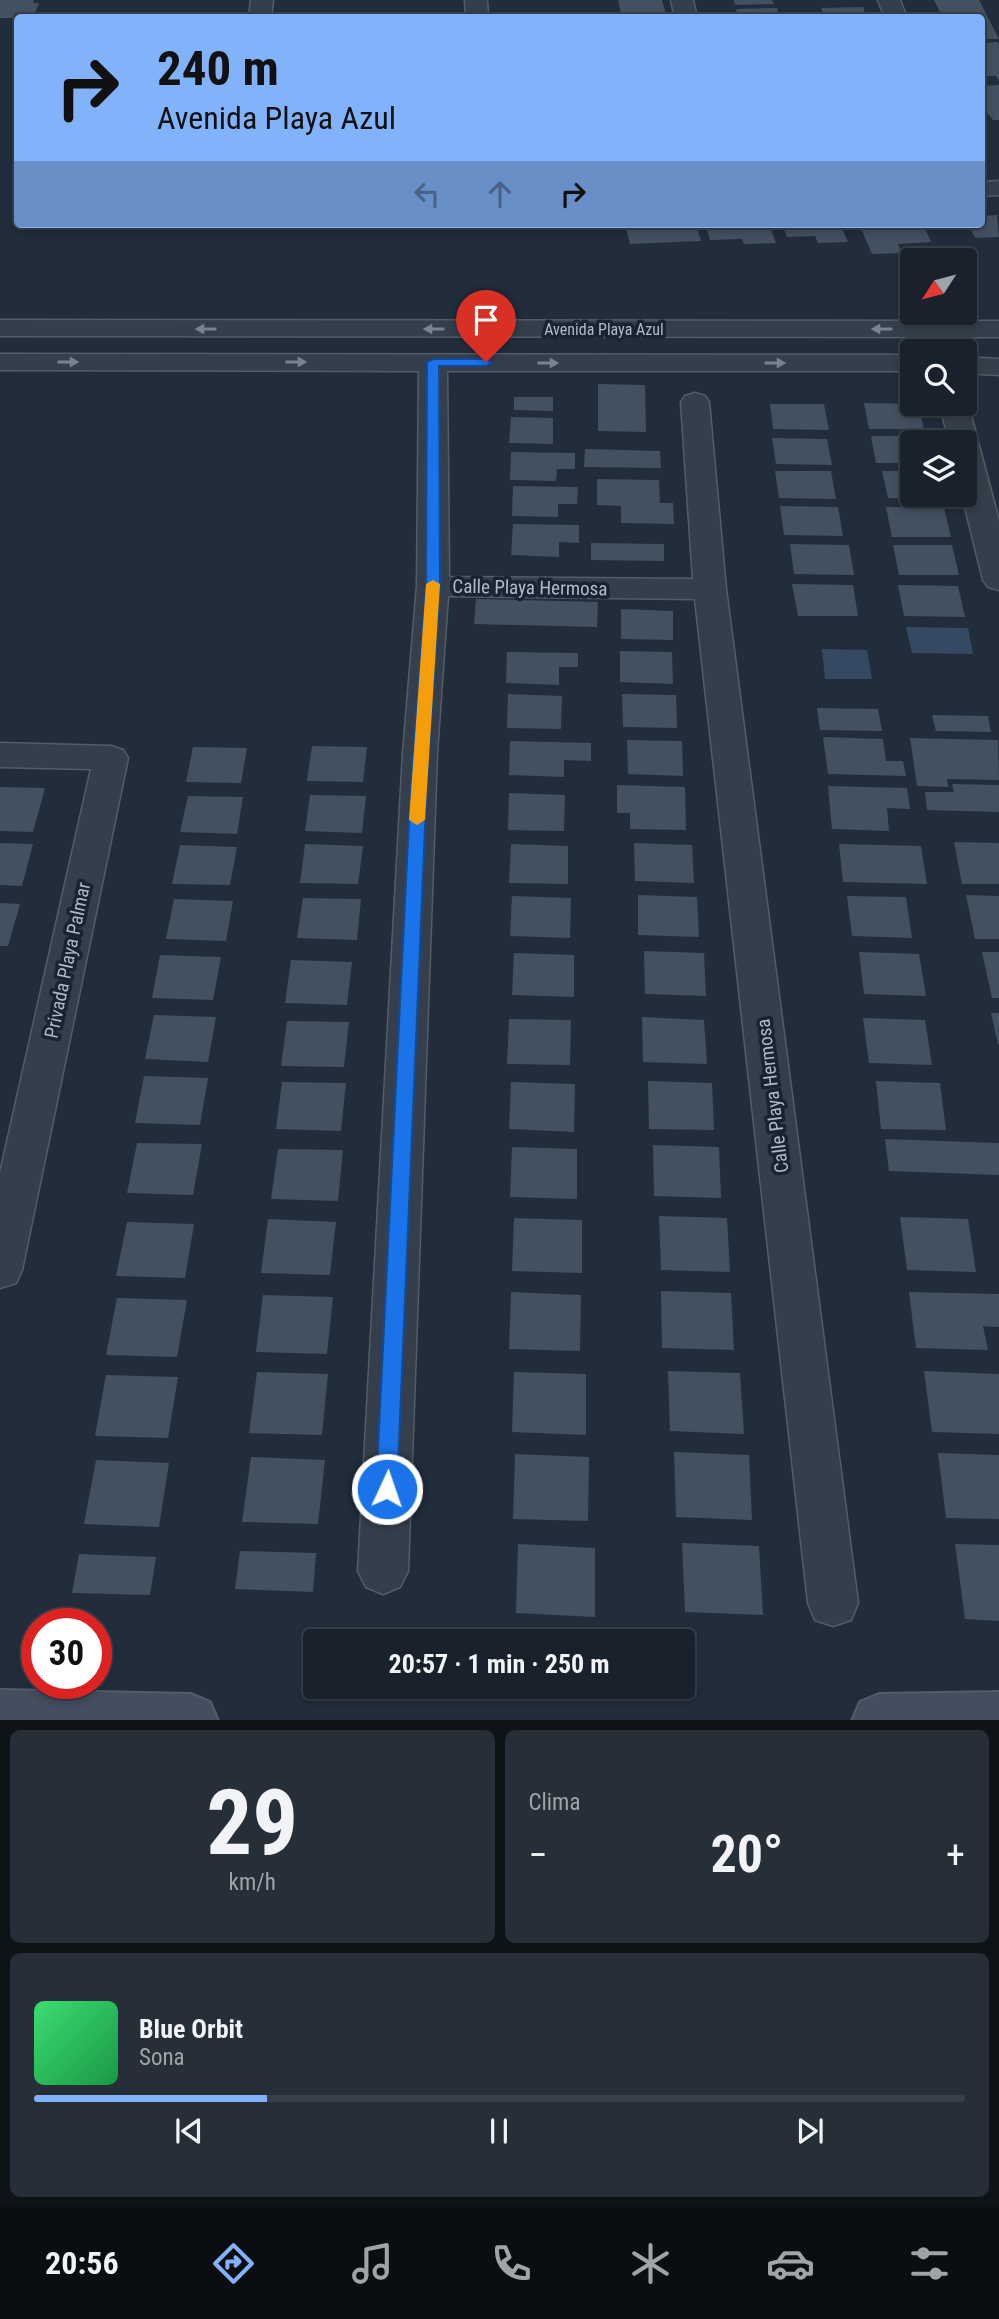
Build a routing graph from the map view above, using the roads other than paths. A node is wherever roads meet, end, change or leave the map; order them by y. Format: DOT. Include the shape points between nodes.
graph roads {
  1 [pos="0,328"];
  2 [pos="999,329"];
  3 [pos="950,339"];
  4 [pos="900,340"];
  5 [pos="0,362"];
  6 [pos="433,362"];
  7 [pos="900,363"];
  8 [pos="977,366"];
  9 [pos="999,367"];
  10 [pos="695,402"];
  11 [pos="977,495"];
  12 [pos="999,580"];
  13 [pos="433,586"];
  14 [pos="710,589"];
  15 [pos="0,755"];
  16 [pos="0,1270"];
  17 [pos="383,1571"];
  18 [pos="833,1603"];
  19 [pos="0,1716"];
  20 [pos="999,1719"];
  21 [pos="191,1720"];
  22 [pos="880,1720"];
  4 -- 1 [label="street, Avenida Playa Azul, one-way"];
  2 -- 3 [label="street, Avenida Playa Azul"];
  5 -- 6 [label="street, Avenida Playa Azul, one-way"];
  6 -- 7 [label="street, Avenida Playa Azul, one-way"];
  6 -- 13 [label="street, Calle Playa Hermosa"];
  8 -- 9 [label="street"];
  10 -- 14 [label="street, Calle Playa Hermosa"];
  11 -- 12 [label="street"];
  13 -- 14 [label="street, Calle Playa Hermosa"];
  13 -- 17 [label="street, Calle Playa Hermosa" via="420,752"];
  14 -- 18 [label="street, Calle Playa Hermosa"];
  15 -- 16 [label="street, Privada Playa Palmar" via="111,758"];
  19 -- 21 [label="street"];
  20 -- 22 [label="street"];
}
